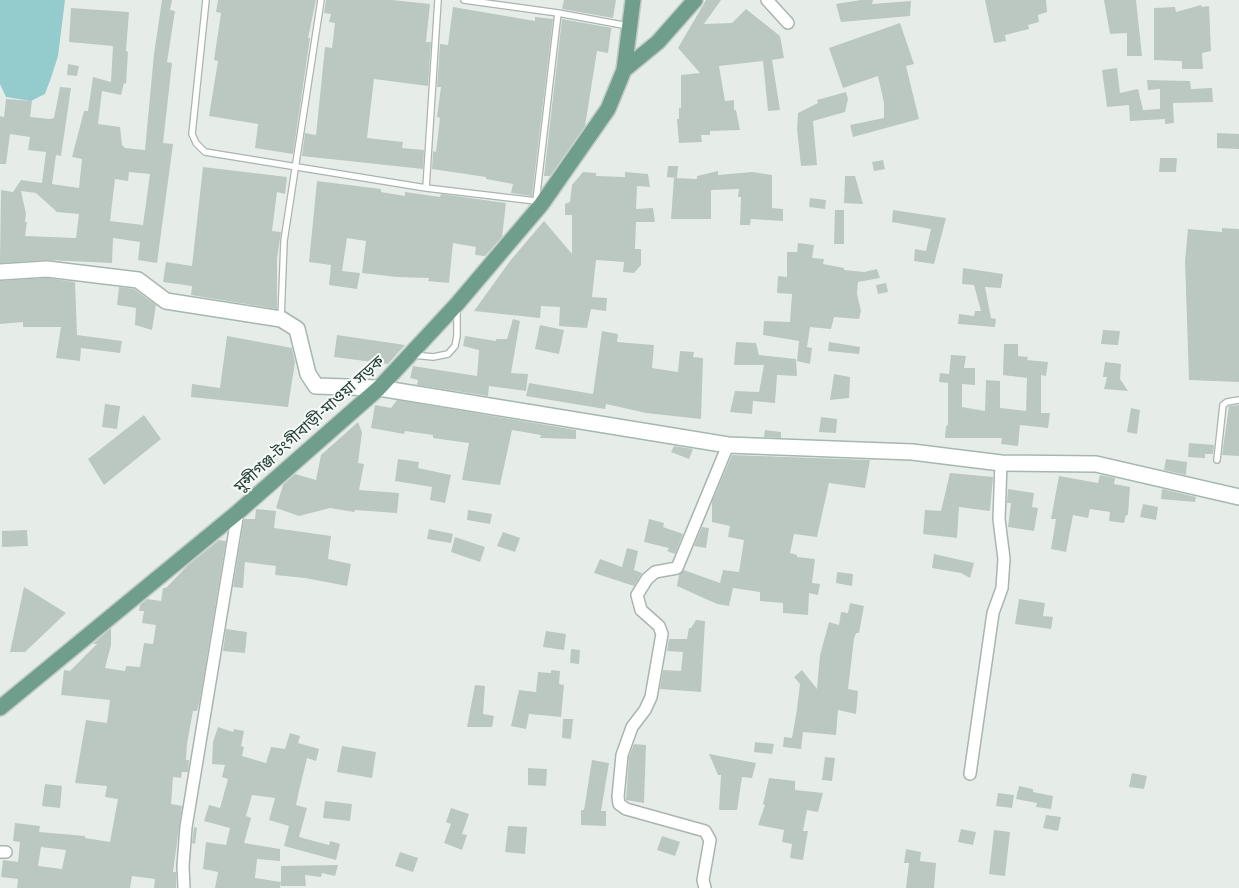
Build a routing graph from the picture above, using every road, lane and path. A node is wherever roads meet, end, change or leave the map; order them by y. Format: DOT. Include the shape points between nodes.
graph roads {
  1 [pos="206,0"];
  2 [pos="321,0"];
  3 [pos="438,0"];
  4 [pos="464,0"];
  5 [pos="634,0"];
  6 [pos="695,0"];
  7 [pos="767,0"];
  8 [pos="558,13"];
  9 [pos="788,23"];
  10 [pos="628,27"];
  11 [pos="624,70"];
  12 [pos="295,167"];
  13 [pos="426,188"];
  14 [pos="538,203"];
  15 [pos="0,272"];
  16 [pos="457,304"];
  17 [pos="282,319"];
  18 [pos="410,354"];
  19 [pos="379,388"];
  20 [pos="1239,400"];
  21 [pos="728,446"];
  22 [pos="1217,460"];
  23 [pos="1001,463"];
  24 [pos="1239,497"];
  25 [pos="238,512"];
  26 [pos="0,708"];
  27 [pos="970,774"];
  28 [pos="184,888"];
  29 [pos="705,888"];
  1 -- 12 [label="lane" via="192,134 196,144 205,152"];
  2 -- 12 [label="lane"];
  3 -- 13 [label="lane"];
  4 -- 8 [label="lane"];
  5 -- 10 [label="main road"];
  6 -- 11 [label="main road" via="658,42"];
  7 -- 9 [label="street"];
  8 -- 10 [label="lane"];
  8 -- 14 [label="lane"];
  10 -- 11 [label="main road"];
  11 -- 14 [label="main road, মুন্সীগঞ্জ-টংগীবাড়ী-মাওয়া সড়ক" via="608,109"];
  12 -- 13 [label="lane"];
  12 -- 17 [label="lane" via="284,241"];
  13 -- 14 [label="lane"];
  14 -- 16 [label="main road, মুন্সীগঞ্জ-টংগীবাড়ী-মাওয়া সড়ক"];
  15 -- 17 [label="street" via="47,270 138,280 166,301"];
  16 -- 18 [label="main road, মুন্সীগঞ্জ-টংগীবাড়ী-মাওয়া সড়ক"];
  16 -- 18 [label="lane" via="457,336 455,346 448,354 433,357"];
  17 -- 19 [label="street" via="297,329 308,374 316,386"];
  18 -- 19 [label="main road, মুন্সীগঞ্জ-টংগীবাড়ী-মাওয়া সড়ক"];
  19 -- 21 [label="street"];
  19 -- 25 [label="main road, মুন্সীগঞ্জ-টংগীবাড়ী-মাওয়া সড়ক"];
  20 -- 22 [label="lane" via="1224,405"];
  21 -- 23 [label="street" via="912,452"];
  21 -- 29 [label="street" via="677,568 655,572 637,595 641,610 659,626 662,634 651,697 632,727 622,755 618,797 619,804 626,809 705,831 710,840 703,880"];
  23 -- 24 [label="street" via="1096,464"];
  23 -- 27 [label="street" via="1002,588 992,613"];
  25 -- 26 [label="main road, মুন্সীগঞ্জ-টংগীবাড়ী-মাওয়া সড়ক"];
  25 -- 28 [label="street" via="186,827"];
}
